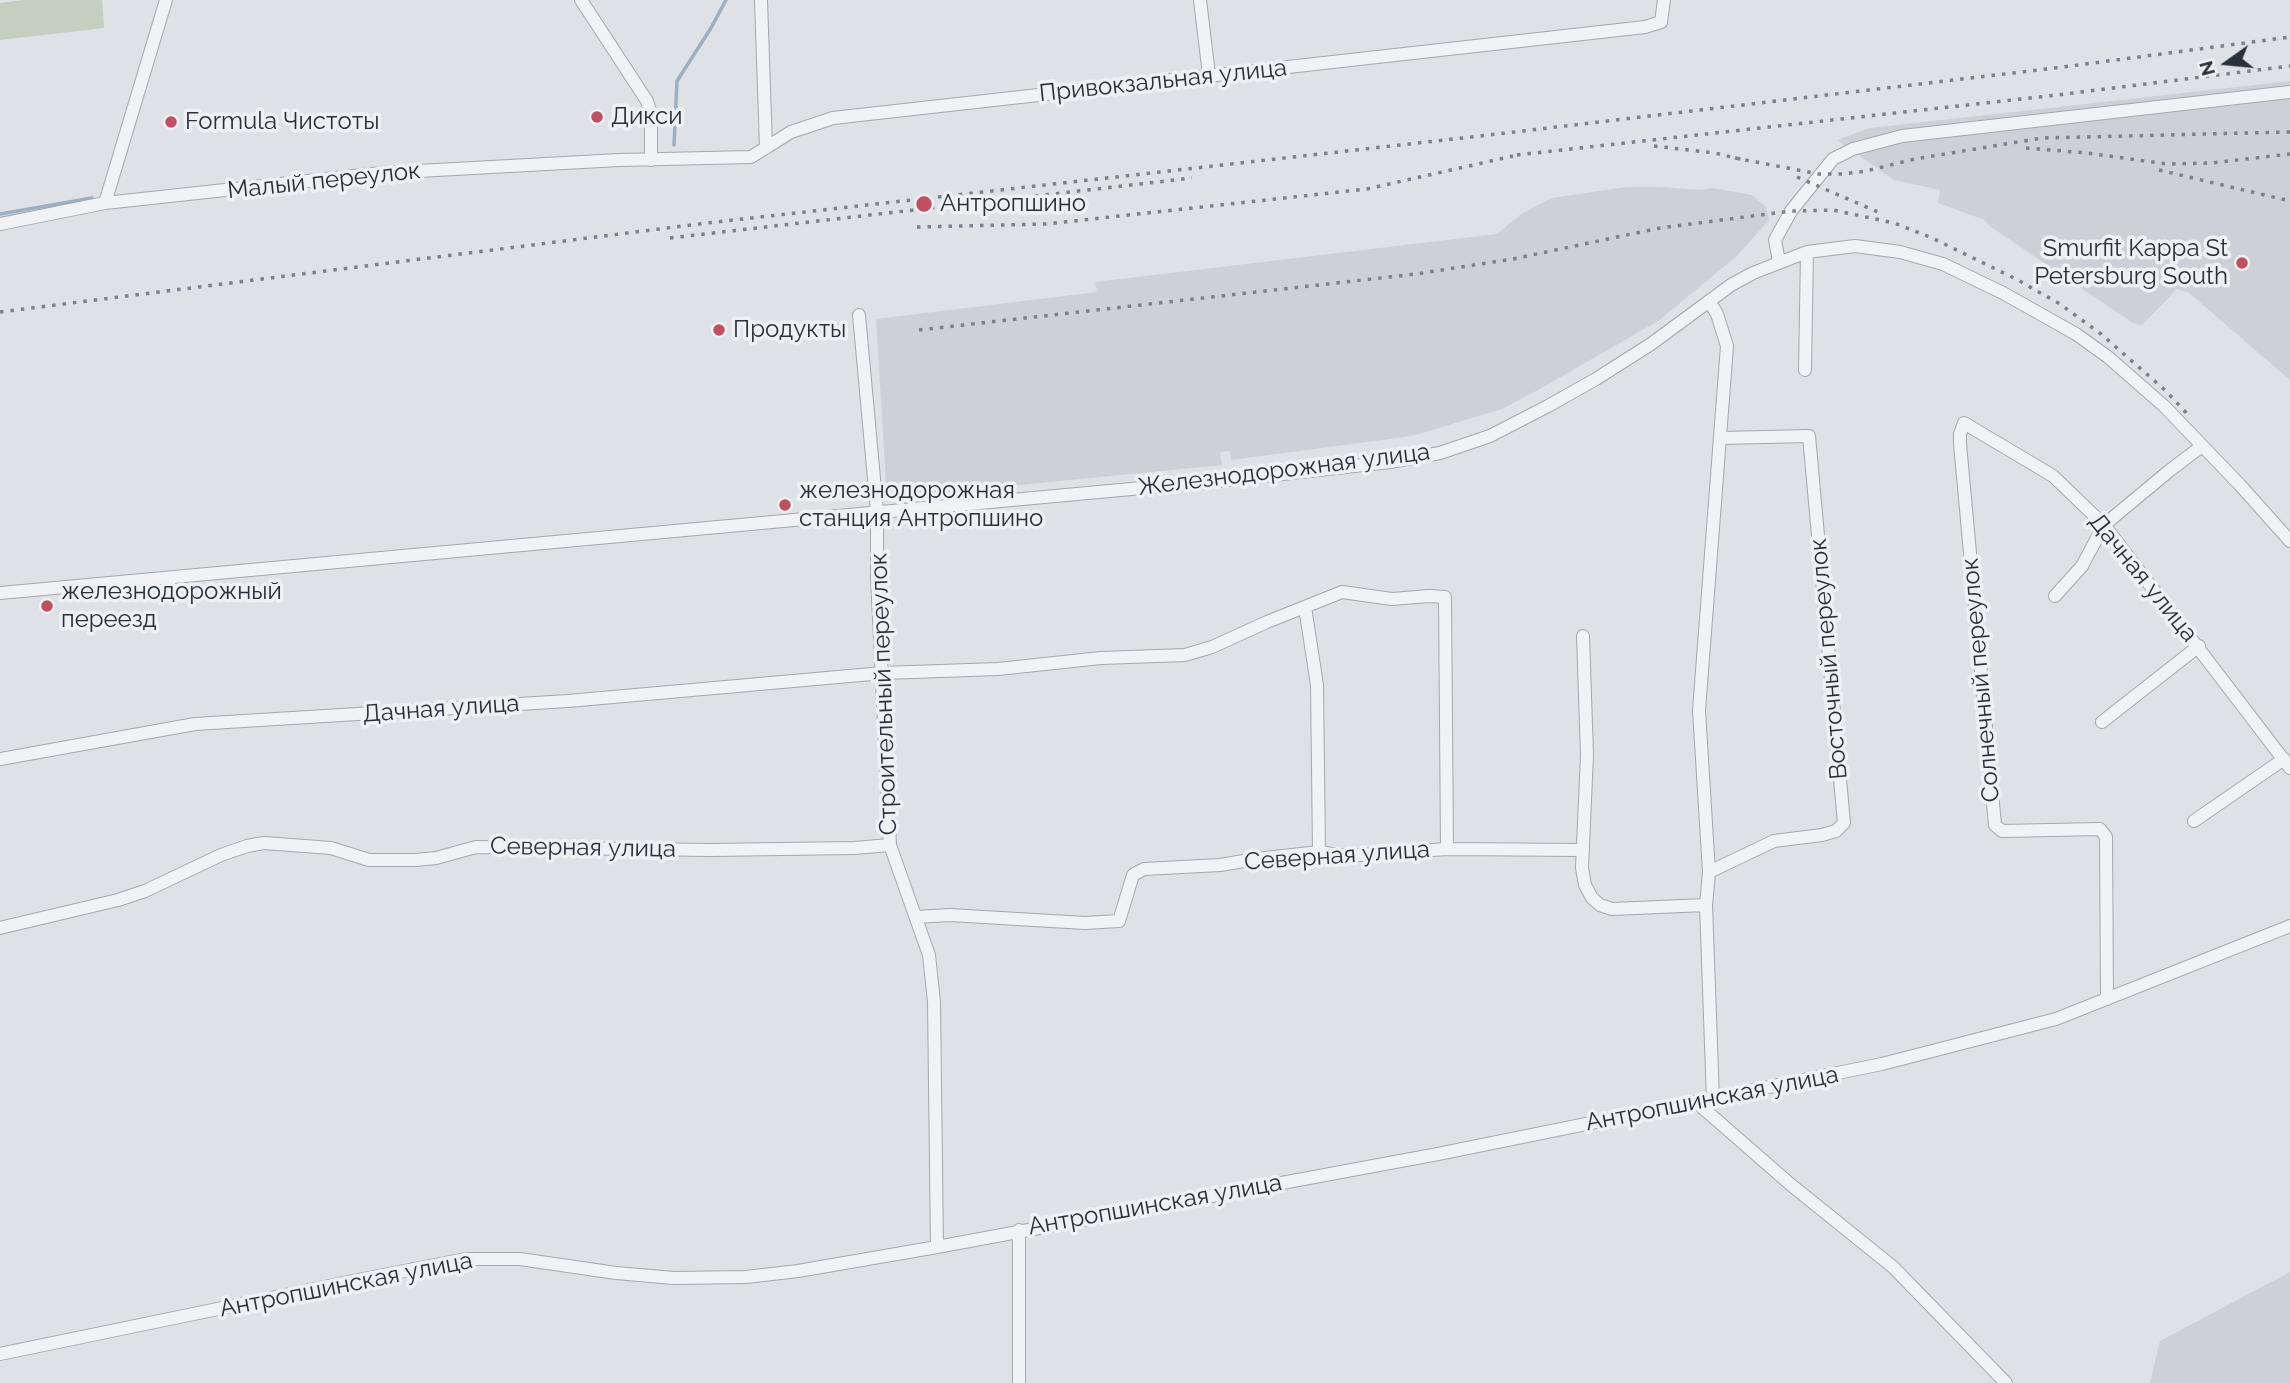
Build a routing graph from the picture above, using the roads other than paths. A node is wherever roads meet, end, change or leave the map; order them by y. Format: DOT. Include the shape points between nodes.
graph roads {
  1 [pos="166,0"];
  2 [pos="581,0"];
  3 [pos="761,0"];
  4 [pos="1200,0"];
  5 [pos="1664,0"];
  6 [pos="1209,75"];
  7 [pos="2290,92"];
  8 [pos="766,148"];
  9 [pos="651,160"];
  10 [pos="105,203"];
  11 [pos="0,224"];
  12 [pos="1807,252"];
  13 [pos="1779,261"];
  14 [pos="1709,301"];
  15 [pos="859,315"];
  16 [pos="1805,370"];
  17 [pos="1964,423"];
  18 [pos="1721,438"];
  19 [pos="2203,446"];
  20 [pos="877,511"];
  21 [pos="2104,525"];
  22 [pos="2290,541"];
  23 [pos="0,593"];
  24 [pos="2055,596"];
  25 [pos="1305,607"];
  26 [pos="1583,636"];
  27 [pos="2199,646"];
  28 [pos="883,673"];
  29 [pos="2102,722"];
  30 [pos="0,759"];
  31 [pos="2287,763"];
  32 [pos="2194,821"];
  33 [pos="890,845"];
  34 [pos="1447,849"];
  35 [pos="1583,850"];
  36 [pos="1319,852"];
  37 [pos="1709,872"];
  38 [pos="1706,905"];
  39 [pos="916,917"];
  40 [pos="2290,926"];
  41 [pos="0,928"];
  42 [pos="2107,999"];
  43 [pos="1713,1100"];
  44 [pos="1696,1102"];
  45 [pos="1019,1230"];
  46 [pos="937,1247"];
  47 [pos="0,1354"];
  48 [pos="1019,1383"];
  49 [pos="2006,1383"];
  1 -- 10 [label="street"];
  2 -- 9 [label="street" via="646,101 651,114"];
  3 -- 8 [label="street"];
  4 -- 6 [label="street"];
  5 -- 6 [label="street, Привокзальная улица" via="1661,22 1645,27"];
  6 -- 8 [label="street, Привокзальная улица" via="833,118 791,132"];
  7 -- 13 [label="street" via="1902,136 1853,149 1833,159 1819,174 1779,229 1775,240"];
  8 -- 9 [label="street, Привокзальная улица" via="751,158"];
  9 -- 10 [label="street, Малый переулок" via="382,173"];
  10 -- 11 [label="street, Малый переулок"];
  12 -- 13 [label="street, Железнодорожная улица"];
  12 -- 16 [label="street"];
  12 -- 19 [label="street, Железнодорожная улица" via="1855,246 1900,252 1943,264 2003,293 2076,334 2108,358"];
  13 -- 14 [label="street, Железнодорожная улица"];
  14 -- 18 [label="street" via="1727,346"];
  14 -- 20 [label="street, Железнодорожная улица" via="1596,379 1490,436 1440,453 1256,477"];
  15 -- 20 [label="street, Строительный переулок"];
  17 -- 21 [label="street, Дачная улица" via="2053,476"];
  17 -- 42 [label="street, Солнечный переулок" via="1960,444 1995,825 2002,831 2099,829 2106,837"];
  18 -- 37 [label="street" via="1699,710"];
  18 -- 37 [label="street, Восточный переулок" via="1808,436 1844,823 1822,835 1774,841"];
  19 -- 21 [label="street"];
  19 -- 22 [label="street, Железнодорожная улица"];
  20 -- 23 [label="street, Железнодорожная улица"];
  20 -- 28 [label="street, Строительный переулок"];
  21 -- 24 [label="street" via="2082,566"];
  21 -- 27 [label="street, Дачная улица"];
  25 -- 28 [label="street, Дачная улица" via="1185,655"];
  25 -- 34 [label="street" via="1342,592 1392,599 1445,597"];
  25 -- 36 [label="street" via="1317,685"];
  26 -- 35 [label="street" via="1587,755"];
  27 -- 29 [label="street"];
  27 -- 31 [label="street, Дачная улица"];
  28 -- 30 [label="street, Дачная улица" via="568,701 195,724"];
  28 -- 33 [label="street, Строительный переулок"];
  31 -- 32 [label="street"];
  33 -- 39 [label="street, Строительный переулок"];
  33 -- 41 [label="street, Северная улица" via="711,850 476,847 436,859 369,860 331,848 264,843 221,855 118,900"];
  34 -- 35 [label="street, Северная улица"];
  34 -- 36 [label="street, Северная улица" via="1346,856"];
  35 -- 38 [label="street" via="1585,885 1600,905 1612,909"];
  36 -- 39 [label="street, Северная улица" via="1220,866 1144,869 1133,875 1119,921"];
  37 -- 38 [label="street"];
  38 -- 43 [label="street"];
  39 -- 46 [label="street, Строительный переулок" via="929,955 934,1002"];
  40 -- 42 [label="street, Антропшинская улица"];
  42 -- 43 [label="street, Антропшинская улица" via="2056,1019 1882,1064"];
  43 -- 44 [label="street, Антропшинская улица"];
  44 -- 45 [label="street, Антропшинская улица"];
  44 -- 49 [label="street" via="1893,1267"];
  45 -- 46 [label="street, Антропшинская улица"];
  45 -- 48 [label="street"];
  46 -- 47 [label="street, Антропшинская улица" via="746,1277 674,1278 520,1259 466,1259"];
}
